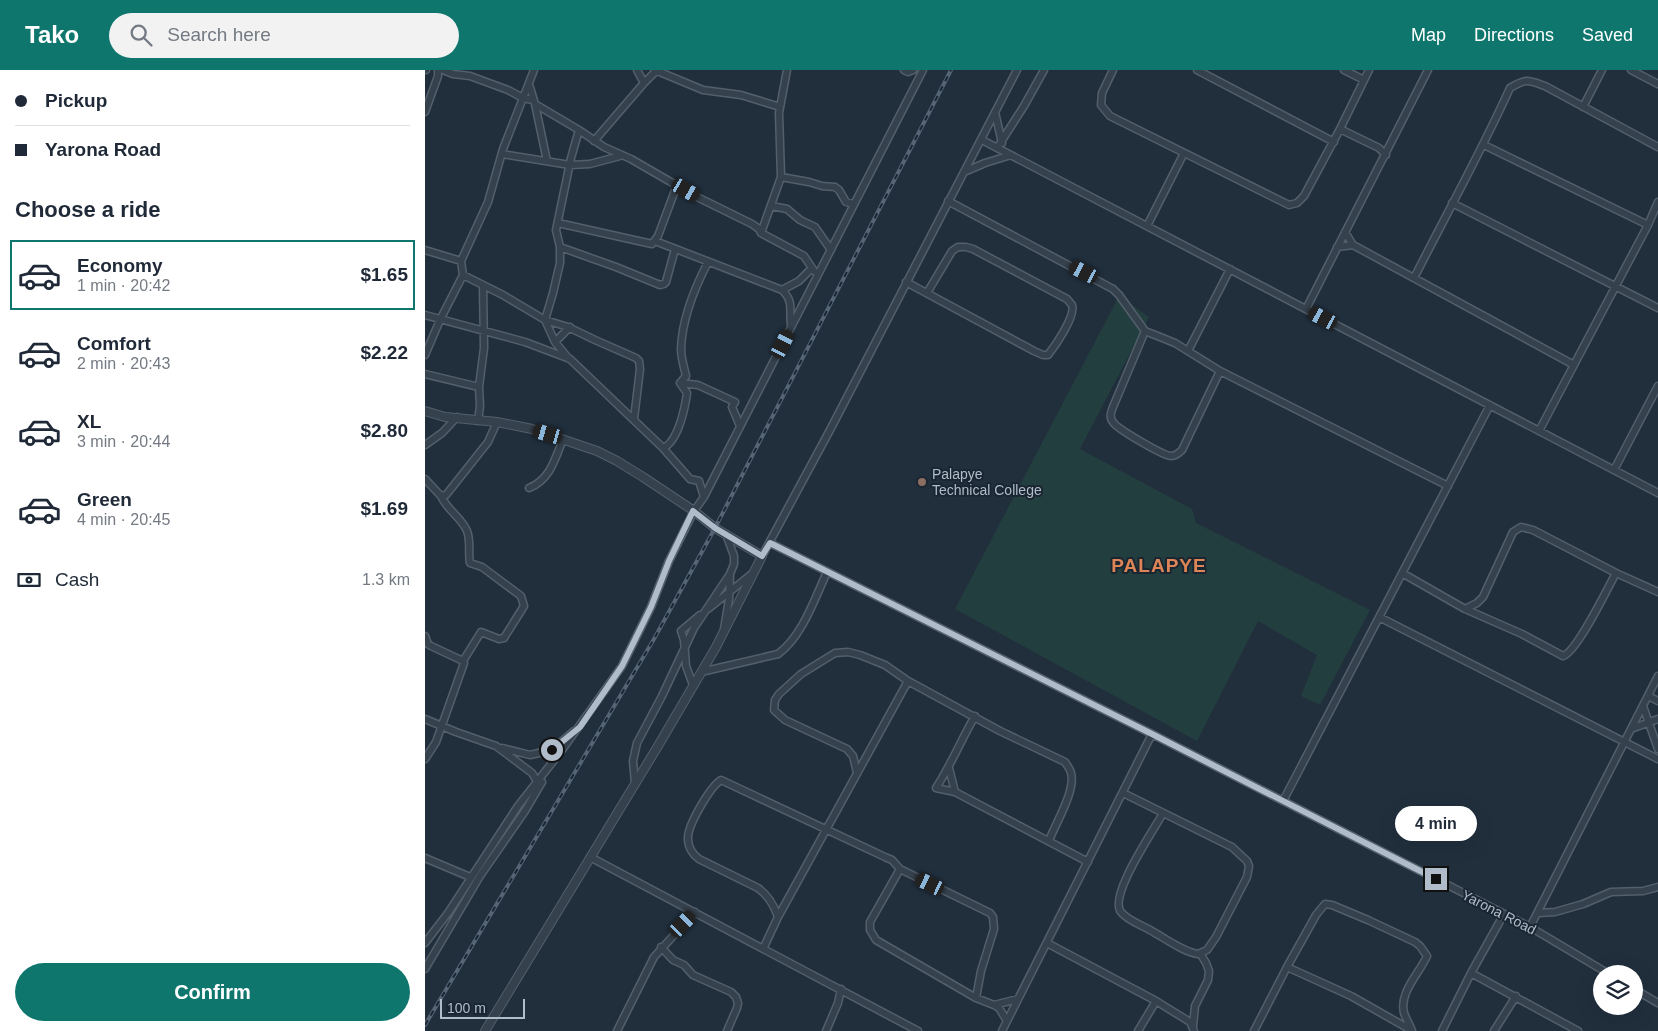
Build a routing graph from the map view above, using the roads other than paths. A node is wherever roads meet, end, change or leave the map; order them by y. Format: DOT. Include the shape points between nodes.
graph roads {
  1 [pos="438,70"];
  2 [pos="443,70"];
  3 [pos="534,70"];
  4 [pos="637,70"];
  5 [pos="656,70"];
  6 [pos="787,70"];
  7 [pos="903,70"];
  8 [pos="913,70"];
  9 [pos="923,70"];
  10 [pos="1017,70"];
  11 [pos="1044,70"];
  12 [pos="1113,70"];
  13 [pos="1197,70"];
  14 [pos="1344,70"];
  15 [pos="1369,70"];
  16 [pos="1428,70"];
  17 [pos="1602,70"];
  18 [pos="1631,70"];
  19 [pos="469,73"];
  20 [pos="1364,80"];
  21 [pos="644,83"];
  22 [pos="529,84"];
  23 [pos="1658,84"];
  24 [pos="523,98"];
  25 [pos="534,102"];
  26 [pos="1583,106"];
  27 [pos="780,107"];
  28 [pos="425,112"];
  29 [pos="995,112"];
  30 [pos="1340,129"];
  31 [pos="579,130"];
  32 [pos="982,140"];
  33 [pos="594,141"];
  34 [pos="1001,141"];
  35 [pos="1334,142"];
  36 [pos="1484,145"];
  37 [pos="1658,147"];
  38 [pos="997,148"];
  39 [pos="1184,153"];
  40 [pos="502,154"];
  41 [pos="1008,154"];
  42 [pos="1386,155"];
  43 [pos="620,156"];
  44 [pos="547,161"];
  45 [pos="570,165"];
  46 [pos="964,172"];
  47 [pos="781,177"];
  48 [pos="677,185"];
  49 [pos="948,202"];
  50 [pos="1658,202"];
  51 [pos="1452,203"];
  52 [pos="854,204"];
  53 [pos="772,206"];
  54 [pos="558,223"];
  55 [pos="1648,225"];
  56 [pos="1147,226"];
  57 [pos="1345,232"];
  58 [pos="761,233"];
  59 [pos="655,241"];
  60 [pos="1353,245"];
  61 [pos="560,247"];
  62 [pos="1337,247"];
  63 [pos="675,249"];
  64 [pos="425,250"];
  65 [pos="831,250"];
  66 [pos="461,261"];
  67 [pos="708,262"];
  68 [pos="811,269"];
  69 [pos="1230,269"];
  70 [pos="463,275"];
  71 [pos="818,275"];
  72 [pos="1414,278"];
  73 [pos="906,282"];
  74 [pos="483,286"];
  75 [pos="1615,287"];
  76 [pos="782,290"];
  77 [pos="927,293"];
  78 [pos="1658,308"];
  79 [pos="1306,309"];
  80 [pos="425,315"];
  81 [pos="440,320"];
  82 [pos="545,320"];
  83 [pos="570,327"];
  84 [pos="791,328"];
  85 [pos="484,331"];
  86 [pos="1145,331"];
  87 [pos="555,342"];
  88 [pos="1188,352"];
  89 [pos="425,355"];
  90 [pos="569,359"];
  91 [pos="1574,365"];
  92 [pos="1220,371"];
  93 [pos="425,374"];
  94 [pos="680,383"];
  95 [pos="1658,386"];
  96 [pos="479,387"];
  97 [pos="1651,399"];
  98 [pos="1658,403"];
  99 [pos="1490,405"];
  100 [pos="425,411"];
  101 [pos="457,417"];
  102 [pos="634,419"];
  103 [pos="478,421"];
  104 [pos="497,422"];
  105 [pos="740,426"];
  106 [pos="1539,431"];
  107 [pos="563,439"];
  108 [pos="425,445"];
  109 [pos="663,448"];
  110 [pos="1614,470"];
  111 [pos="425,479"];
  112 [pos="1448,486"];
  113 [pos="529,488"];
  114 [pos="1658,493"];
  115 [pos="441,496"];
  116 [pos="704,497"];
  117 [pos="693,511"];
  118 [pos="727,534"];
  119 [pos="770,543"];
  120 [pos="762,556"];
  121 [pos="754,572"];
  122 [pos="827,572"];
  123 [pos="1402,573"];
  124 [pos="1616,573"];
  125 [pos="730,574"];
  126 [pos="729,592"];
  127 [pos="1658,592"];
  128 [pos="1465,609"];
  129 [pos="704,612"];
  130 [pos="1379,617"];
  131 [pos="723,633"];
  132 [pos="425,636"];
  133 [pos="426,645"];
  134 [pos="684,651"];
  135 [pos="463,661"];
  136 [pos="701,672"];
  137 [pos="1658,676"];
  138 [pos="908,680"];
  139 [pos="693,685"];
  140 [pos="1648,696"];
  141 [pos="1658,701"];
  142 [pos="1643,706"];
  143 [pos="975,716"];
  144 [pos="1658,719"];
  145 [pos="425,720"];
  146 [pos="1647,722"];
  147 [pos="442,725"];
  148 [pos="580,727"];
  149 [pos="1631,729"];
  150 [pos="1152,734"];
  151 [pos="1624,742"];
  152 [pos="497,746"];
  153 [pos="1658,749"];
  154 [pos="1658,759"];
  155 [pos="425,760"];
  156 [pos="949,768"];
  157 [pos="547,771"];
  158 [pos="857,773"];
  159 [pos="538,782"];
  160 [pos="635,783"];
  161 [pos="955,792"];
  162 [pos="1123,793"];
  163 [pos="1283,801"];
  164 [pos="1163,813"];
  165 [pos="828,829"];
  166 [pos="1049,841"];
  167 [pos="589,857"];
  168 [pos="425,858"];
  169 [pos="1088,862"];
  170 [pos="900,869"];
  171 [pos="470,877"];
  172 [pos="1658,887"];
  173 [pos="695,912"];
  174 [pos="1538,913"];
  175 [pos="1504,914"];
  176 [pos="778,917"];
  177 [pos="1530,927"];
  178 [pos="425,943"];
  179 [pos="1047,943"];
  180 [pos="661,947"];
  181 [pos="763,949"];
  182 [pos="1200,953"];
  183 [pos="1594,965"];
  184 [pos="1287,967"];
  185 [pos="425,969"];
  186 [pos="1471,973"];
  187 [pos="841,989"];
  188 [pos="1643,994"];
  189 [pos="1516,996"];
  190 [pos="976,998"];
  191 [pos="1018,999"];
  192 [pos="1156,1001"];
  193 [pos="1658,1003"];
  194 [pos="994,1005"];
  195 [pos="1007,1021"];
  196 [pos="1193,1028"];
  197 [pos="485,1031"];
  198 [pos="617,1031"];
  199 [pos="727,1031"];
  200 [pos="826,1031"];
  201 [pos="918,1031"];
  202 [pos="1002,1031"];
  203 [pos="1138,1031"];
  204 [pos="1254,1031"];
  205 [pos="1442,1031"];
  206 [pos="1494,1031"];
  207 [pos="1578,1031"];
  1 -- 28 [label="street"];
  2 -- 19 [label="street" via="453,74"];
  3 -- 22 [label="street"];
  4 -- 21 [label="street"];
  5 -- 21 [label="street"];
  5 -- 27 [label="street" via="703,90 741,95"];
  6 -- 27 [label="street"];
  7 -- 8 [label="street"];
  9 -- 52 [label="street"];
  10 -- 29 [label="street"];
  11 -- 34 [label="street"];
  12 -- 39 [label="street" via="1102,93 1104,110"];
  13 -- 35 [label="street"];
  14 -- 20 [label="street"];
  15 -- 20 [label="street"];
  16 -- 42 [label="street"];
  17 -- 26 [label="street"];
  18 -- 23 [label="street"];
  19 -- 24 [label="street"];
  20 -- 30 [label="street"];
  21 -- 33 [label="street"];
  22 -- 24 [label="street"];
  22 -- 25 [label="street"];
  24 -- 25 [label="street"];
  24 -- 40 [label="street"];
  25 -- 31 [label="street"];
  25 -- 44 [label="street"];
  26 -- 36 [label="street" via="1545,86 1528,80 1519,83 1510,88"];
  26 -- 37 [label="street"];
  27 -- 47 [label="street"];
  29 -- 32 [label="street"];
  29 -- 34 [label="street"];
  30 -- 35 [label="street"];
  30 -- 42 [label="street" via="1379,148"];
  31 -- 33 [label="street"];
  31 -- 45 [label="street"];
  32 -- 38 [label="street"];
  32 -- 46 [label="street"];
  33 -- 43 [label="street"];
  34 -- 38 [label="street"];
  34 -- 41 [label="street"];
  35 -- 39 [label="street" via="1304,196 1289,205"];
  36 -- 51 [label="street"];
  36 -- 55 [label="street"];
  38 -- 41 [label="street"];
  39 -- 56 [label="street"];
  40 -- 44 [label="street"];
  40 -- 66 [label="street" via="488,202"];
  41 -- 46 [label="street"];
  41 -- 56 [label="street"];
  42 -- 57 [label="street"];
  43 -- 45 [label="street" via="590,164"];
  43 -- 48 [label="street"];
  44 -- 45 [label="street"];
  45 -- 54 [label="street"];
  46 -- 49 [label="street"];
  47 -- 52 [label="street" via="835,187 846,202"];
  47 -- 53 [label="street"];
  48 -- 58 [label="street"];
  48 -- 59 [label="street"];
  49 -- 73 [label="street"];
  49 -- 86 [label="street" via="1113,289"];
  50 -- 55 [label="street"];
  51 -- 72 [label="street"];
  51 -- 75 [label="street"];
  52 -- 65 [label="street"];
  53 -- 58 [label="street"];
  53 -- 65 [label="street" via="787,209 815,227"];
  54 -- 59 [label="street" via="648,244"];
  54 -- 61 [label="street" via="556,230"];
  55 -- 75 [label="street"];
  56 -- 69 [label="street"];
  57 -- 60 [label="street"];
  57 -- 62 [label="street"];
  58 -- 68 [label="street" via="804,256"];
  59 -- 63 [label="street"];
  60 -- 62 [label="street"];
  60 -- 72 [label="street"];
  61 -- 63 [label="street" via="660,285 666,282"];
  61 -- 82 [label="street" via="560,263"];
  62 -- 79 [label="street"];
  63 -- 67 [label="street"];
  64 -- 66 [label="street"];
  65 -- 71 [label="street"];
  66 -- 70 [label="street"];
  67 -- 76 [label="street"];
  67 -- 94 [label="street" via="686,316 681,349 686,376"];
  68 -- 71 [label="street"];
  68 -- 76 [label="street" via="799,281"];
  69 -- 79 [label="street"];
  69 -- 88 [label="street"];
  70 -- 74 [label="street"];
  70 -- 81 [label="street"];
  71 -- 84 [label="street"];
  72 -- 91 [label="street"];
  73 -- 77 [label="street"];
  73 -- 119 [label="street"];
  74 -- 82 [label="street"];
  74 -- 85 [label="street"];
  75 -- 78 [label="street"];
  75 -- 91 [label="street"];
  76 -- 84 [label="street" via="791,304"];
  77 -- 77 [label="street" via="1043,355 1048,355 1057,344 1072,311 1072,304 1067,299 966,247 952,251"];
  79 -- 99 [label="street"];
  80 -- 81 [label="street"];
  81 -- 85 [label="street"];
  81 -- 89 [label="street"];
  82 -- 83 [label="street"];
  82 -- 87 [label="street"];
  83 -- 87 [label="street"];
  83 -- 102 [label="street" via="639,361"];
  84 -- 105 [label="street"];
  85 -- 90 [label="street"];
  85 -- 96 [label="street"];
  86 -- 88 [label="street"];
  86 -- 92 [label="street" via="1111,417 1114,424 1145,444 1170,456 1182,450"];
  87 -- 90 [label="street"];
  88 -- 92 [label="street"];
  90 -- 102 [label="street"];
  91 -- 106 [label="street"];
  92 -- 112 [label="street"];
  93 -- 96 [label="street"];
  94 -- 105 [label="street" via="698,385 735,402 732,406"];
  94 -- 109 [label="street" via="687,393 685,403 675,437"];
  95 -- 97 [label="street"];
  96 -- 103 [label="street"];
  97 -- 98 [label="street"];
  97 -- 110 [label="street"];
  99 -- 106 [label="street"];
  99 -- 112 [label="street"];
  100 -- 101 [label="street"];
  101 -- 103 [label="street"];
  101 -- 108 [label="street"];
  102 -- 109 [label="street"];
  103 -- 104 [label="street"];
  104 -- 107 [label="street"];
  104 -- 115 [label="street" via="487,442 449,492"];
  105 -- 116 [label="street"];
  106 -- 110 [label="street"];
  107 -- 113 [label="street" via="547,475"];
  107 -- 117 [label="street" via="617,461"];
  109 -- 116 [label="street" via="690,479 699,481"];
  110 -- 114 [label="street"];
  111 -- 115 [label="street"];
  112 -- 123 [label="street"];
  115 -- 135 [label="street" via="467,530 470,563 482,567 521,596 523,601 504,638 481,632"];
  116 -- 117 [label="street"];
  117 -- 118 [label="street"];
  117 -- 148 [label="street" via="622,666"];
  118 -- 120 [label="street"];
  118 -- 125 [label="street" via="734,556"];
  119 -- 120 [label="street"];
  119 -- 122 [label="street, Yarona Road"];
  120 -- 121 [label="street"];
  121 -- 126 [label="street"];
  121 -- 131 [label="street"];
  122 -- 136 [label="street" via="787,648 779,654"];
  122 -- 150 [label="street, Yarona Road"];
  123 -- 128 [label="street"];
  123 -- 130 [label="street"];
  124 -- 127 [label="street"];
  124 -- 128 [label="street" via="1580,638 1566,656"];
  124 -- 128 [label="street" via="1533,530 1521,527 1513,532 1483,597"];
  125 -- 126 [label="street"];
  125 -- 129 [label="street"];
  126 -- 129 [label="street"];
  126 -- 131 [label="street"];
  129 -- 134 [label="street"];
  129 -- 134 [label="street" via="681,631"];
  130 -- 151 [label="street"];
  130 -- 163 [label="street"];
  131 -- 136 [label="street"];
  132 -- 133 [label="street"];
  133 -- 135 [label="street"];
  134 -- 139 [label="street" via="685,666"];
  134 -- 160 [label="street" via="637,743 633,761"];
  135 -- 147 [label="street"];
  136 -- 139 [label="street"];
  137 -- 140 [label="street"];
  138 -- 143 [label="street"];
  138 -- 158 [label="street"];
  138 -- 158 [label="street" via="871,658 848,652 835,654 801,674 775,700 774,710 783,718 847,749 853,756"];
  139 -- 160 [label="street"];
  140 -- 141 [label="street"];
  140 -- 142 [label="street"];
  142 -- 146 [label="street"];
  142 -- 149 [label="street"];
  143 -- 156 [label="street"];
  143 -- 166 [label="street" via="1065,762 1071,772 1069,794"];
  144 -- 146 [label="street"];
  145 -- 147 [label="street"];
  146 -- 149 [label="street"];
  146 -- 153 [label="street"];
  147 -- 152 [label="street"];
  147 -- 155 [label="street"];
  148 -- 152 [label="street" via="552,750 530,755"];
  148 -- 157 [label="street"];
  149 -- 151 [label="street"];
  150 -- 162 [label="street"];
  150 -- 163 [label="street, Yarona Road"];
  151 -- 154 [label="street"];
  151 -- 174 [label="street"];
  152 -- 159 [label="street" via="532,773"];
  156 -- 161 [label="street"];
  156 -- 161 [label="street" via="936,788"];
  157 -- 159 [label="street"];
  157 -- 185 [label="street"];
  158 -- 165 [label="street"];
  159 -- 171 [label="street"];
  160 -- 167 [label="street"];
  161 -- 166 [label="street"];
  162 -- 164 [label="street"];
  162 -- 169 [label="street"];
  163 -- 175 [label="street, Yarona Road"];
  164 -- 182 [label="street" via="1119,894 1118,908 1121,913 1171,942 1194,954"];
  164 -- 182 [label="street" via="1232,847 1249,866 1247,877 1216,937 1207,950"];
  165 -- 170 [label="street" via="892,860"];
  165 -- 176 [label="street"];
  165 -- 176 [label="street" via="723,780 716,783 701,804 687,838 695,856 758,888 770,900"];
  166 -- 169 [label="street"];
  167 -- 173 [label="street"];
  167 -- 197 [label="street"];
  168 -- 171 [label="street"];
  169 -- 179 [label="street"];
  170 -- 190 [label="street" via="993,918 994,929"];
  170 -- 190 [label="street" via="870,922 875,940"];
  171 -- 178 [label="street"];
  172 -- 174 [label="street" via="1611,892 1583,904"];
  173 -- 180 [label="street"];
  173 -- 181 [label="street"];
  174 -- 177 [label="street"];
  175 -- 177 [label="street, Yarona Road"];
  175 -- 186 [label="street"];
  176 -- 181 [label="street"];
  177 -- 183 [label="street, Yarona Road"];
  179 -- 191 [label="street"];
  179 -- 192 [label="street"];
  180 -- 198 [label="street"];
  180 -- 199 [label="street" via="693,975 736,997 737,1008"];
  181 -- 187 [label="street"];
  182 -- 196 [label="street" via="1209,971 1205,988 1195,1006"];
  184 -- 184 [label="street" via="1325,904 1415,942 1427,956 1403,1002 1404,1014 1412,1031 1351,996"];
  184 -- 204 [label="street"];
  186 -- 189 [label="street"];
  186 -- 205 [label="street"];
  187 -- 200 [label="street" via="839,1003"];
  187 -- 201 [label="street"];
  188 -- 193 [label="street"];
  189 -- 206 [label="street"];
  189 -- 207 [label="street"];
  190 -- 194 [label="street"];
  191 -- 194 [label="street"];
  191 -- 195 [label="street"];
  192 -- 196 [label="street" via="1190,1022"];
  192 -- 203 [label="street"];
  194 -- 195 [label="street"];
  195 -- 202 [label="street"];
}
